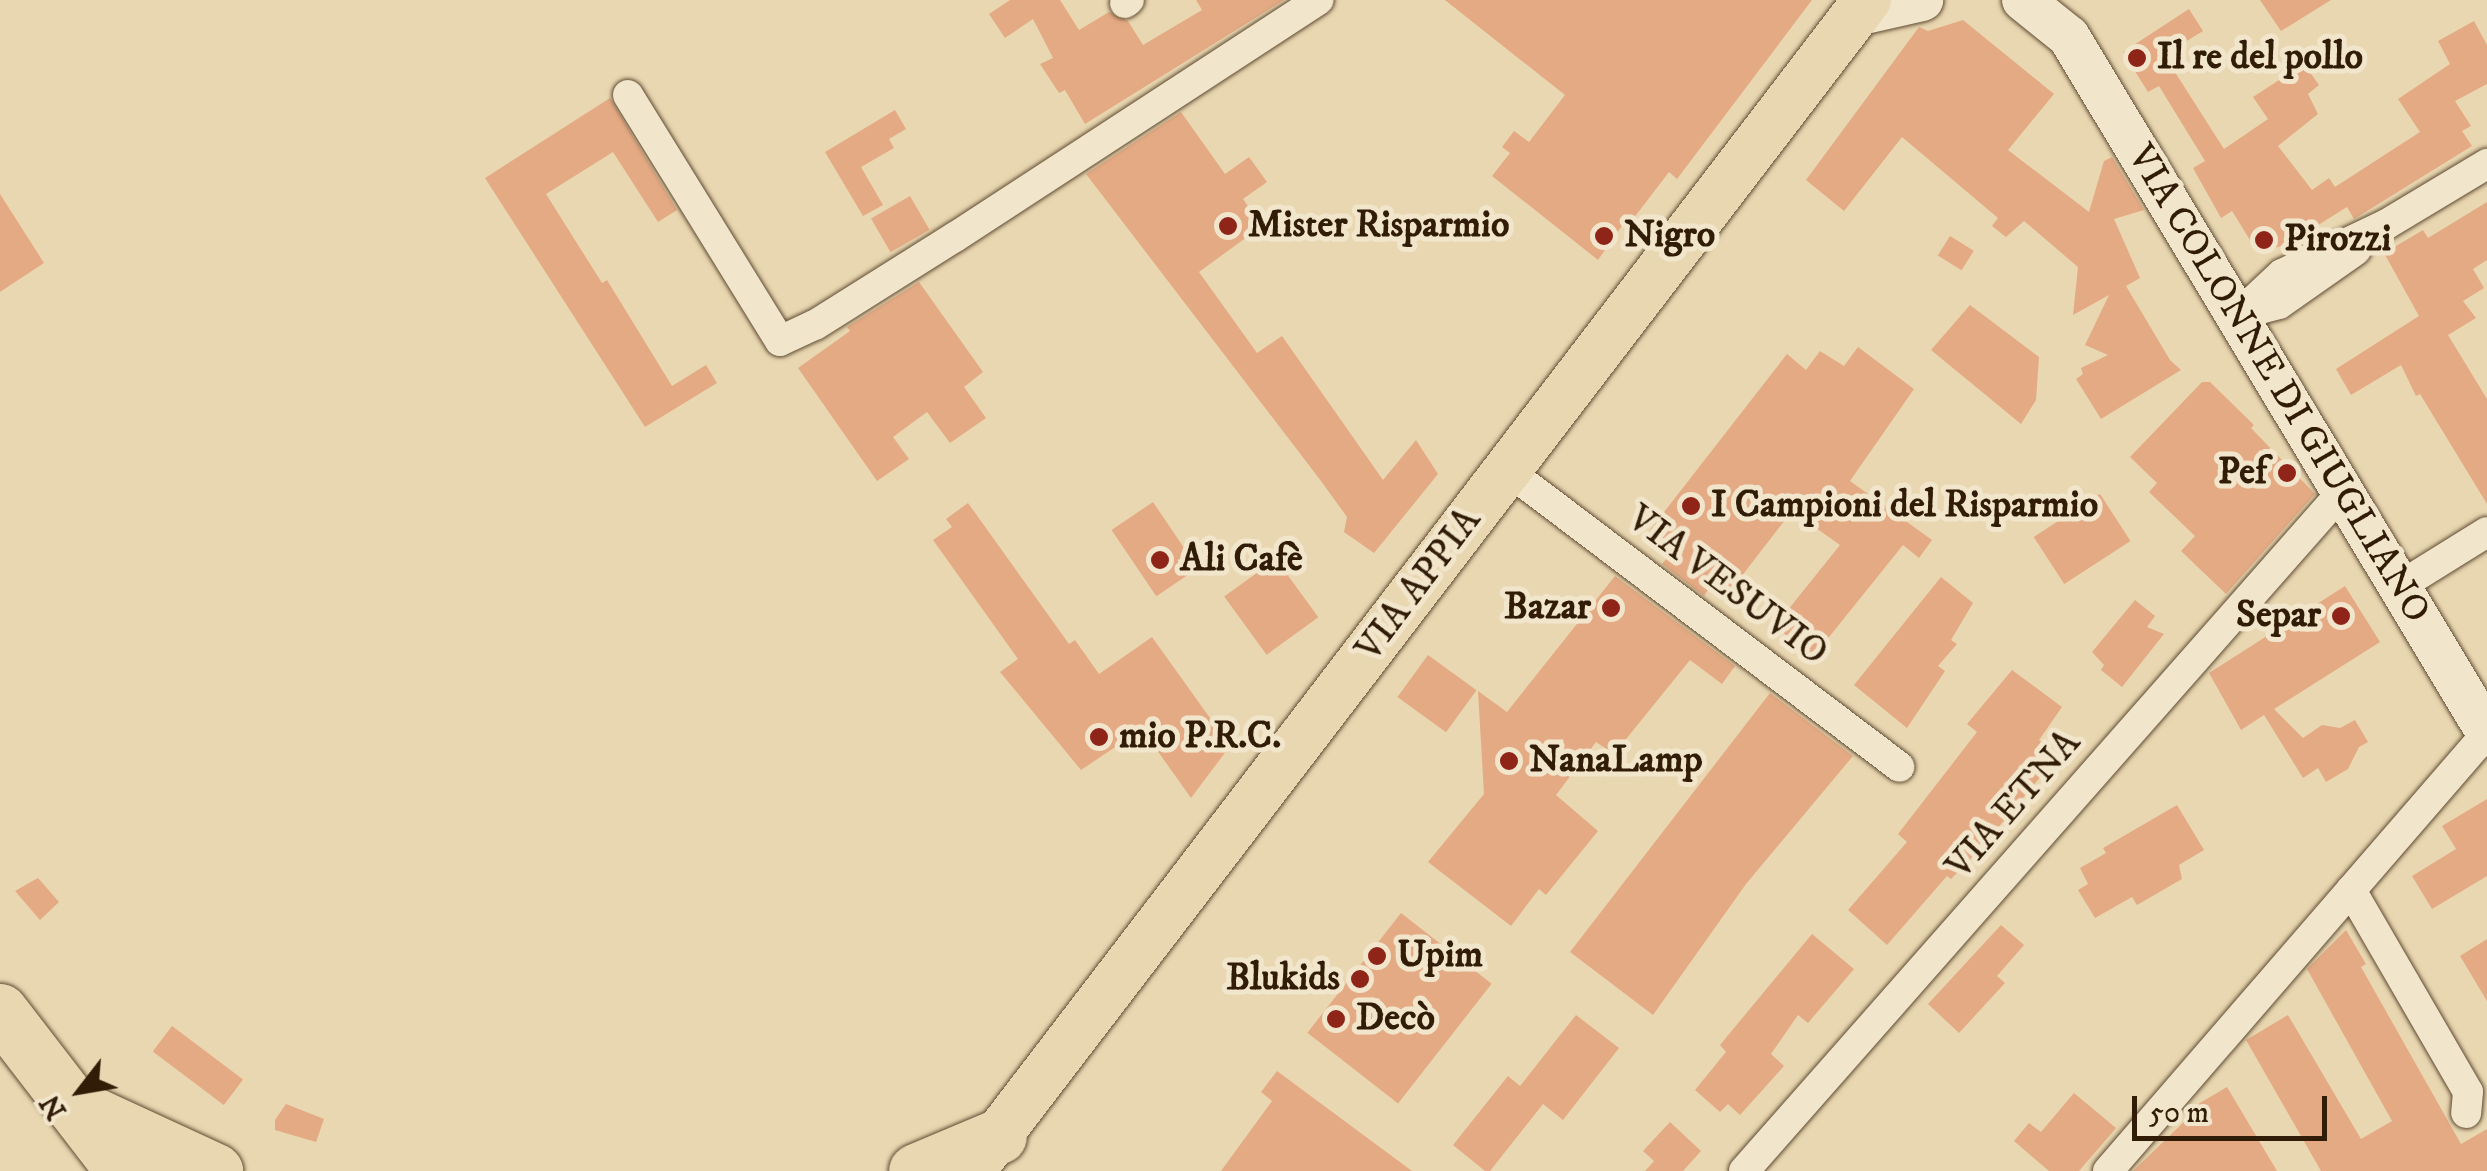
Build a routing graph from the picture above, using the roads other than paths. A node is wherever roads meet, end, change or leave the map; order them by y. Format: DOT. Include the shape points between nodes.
graph roads {
  1 [pos="1318,0"];
  2 [pos="1922,0"];
  3 [pos="2023,0"];
  4 [pos="1862,7"];
  5 [pos="2066,18"];
  6 [pos="628,95"];
  7 [pos="2487,164"];
  8 [pos="2238,316"];
  9 [pos="1508,470"];
  10 [pos="2344,492"];
  11 [pos="2487,532"];
  12 [pos="2400,586"];
  13 [pos="2487,732"];
  14 [pos="1899,766"];
  15 [pos="2351,890"];
  16 [pos="0,1011"];
  17 [pos="0,1064"];
  18 [pos="72,1105"];
  19 [pos="2466,1114"];
  20 [pos="985,1154"];
  21 [pos="81,1171"];
  22 [pos="123,1171"];
  23 [pos="215,1171"];
  24 [pos="916,1171"];
  25 [pos="1744,1171"];
  26 [pos="2108,1171"];
  1 -- 6 [label="street" via="780,341"];
  2 -- 4 [label="main road"];
  3 -- 5 [label="main road, VIA COLONNE DI GIUGLIANO"];
  4 -- 9 [label="main road, VIA APPIA"];
  5 -- 8 [label="main road, VIA COLONNE DI GIUGLIANO"];
  7 -- 8 [label="street" via="2388,224 2279,304"];
  8 -- 10 [label="main road, VIA COLONNE DI GIUGLIANO"];
  9 -- 14 [label="street, VIA VESUVIO"];
  9 -- 20 [label="main road, VIA APPIA"];
  10 -- 12 [label="main road, VIA COLONNE DI GIUGLIANO"];
  10 -- 25 [label="street, VIA ETNA"];
  11 -- 12 [label="street"];
  12 -- 13 [label="main road, VIA COLONNE DI GIUGLIANO"];
  13 -- 15 [label="street"];
  15 -- 19 [label="street" via="2468,1092"];
  15 -- 26 [label="street"];
  16 -- 18 [label="highway"];
  17 -- 21 [label="highway"];
  18 -- 22 [label="highway"];
  18 -- 23 [label="highway"];
  20 -- 24 [label="highway"];
}
